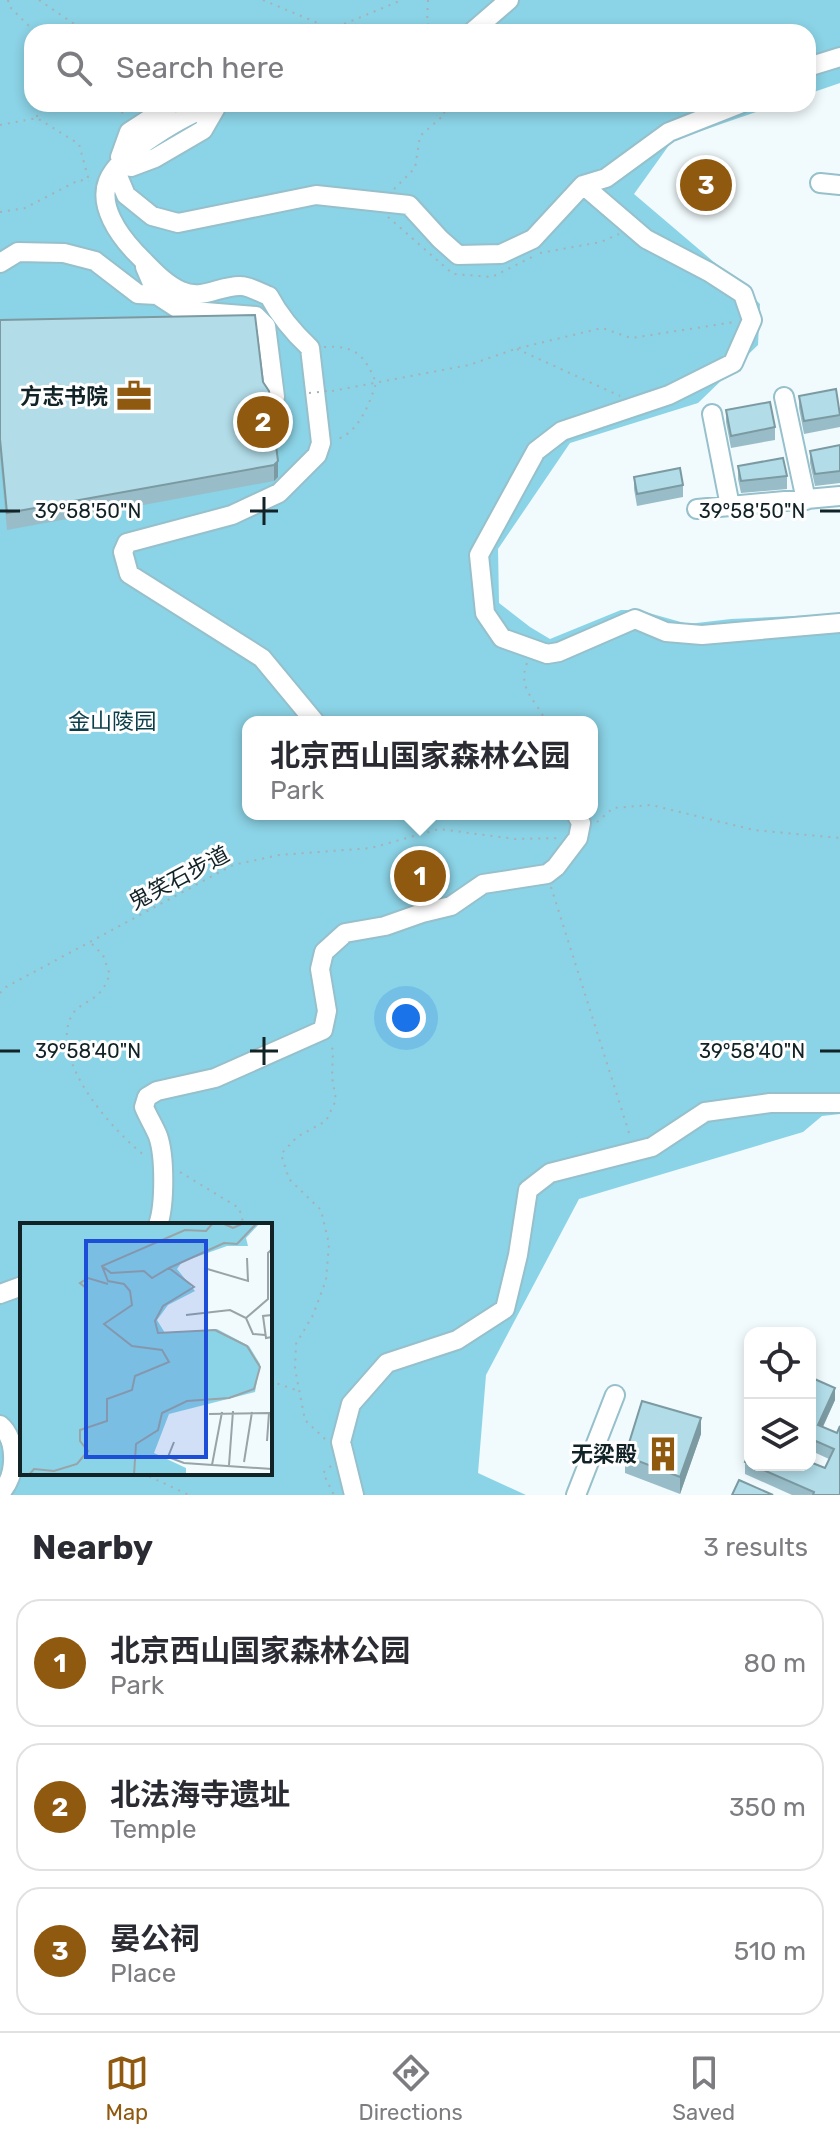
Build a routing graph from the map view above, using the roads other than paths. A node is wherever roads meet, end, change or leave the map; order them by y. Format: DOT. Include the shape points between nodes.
graph roads {
  1 [pos="509,0"];
  2 [pos="481,24"];
  3 [pos="840,57"];
  4 [pos="816,64"];
  5 [pos="160,112"];
  6 [pos="200,112"];
  7 [pos="213,112"];
  8 [pos="720,112"];
  9 [pos="109,174"];
  10 [pos="820,183"];
  11 [pos="583,185"];
  12 [pos="840,185"];
  13 [pos="141,258"];
  14 [pos="0,263"];
  15 [pos="157,295"];
  16 [pos="275,397"];
  17 [pos="784,397"];
  18 [pos="712,414"];
  19 [pos="840,496"];
  20 [pos="806,500"];
  21 [pos="730,506"];
  22 [pos="697,509"];
  23 [pos="840,623"];
  24 [pos="310,716"];
  25 [pos="579,820"];
  26 [pos="840,1103"];
  27 [pos="159,1223"];
  28 [pos="20,1287"];
  29 [pos="0,1294"];
  30 [pos="615,1395"];
  31 [pos="0,1425"];
  32 [pos="0,1493"];
  33 [pos="354,1495"];
  34 [pos="576,1495"];
  1 -- 2 [label="street"];
  3 -- 4 [label="street"];
  5 -- 9 [label="street" via="129,132"];
  6 -- 9 [label="street" via="163,129"];
  7 -- 9 [label="street" via="203,130 155,158"];
  8 -- 11 [label="street" via="669,132 606,178"];
  9 -- 11 [label="street" via="152,216 178,223 316,195 409,205 458,255 501,254 533,239"];
  9 -- 13 [label="street" via="107,207 120,236"];
  10 -- 12 [label="street"];
  11 -- 23 [label="street" via="646,239 743,294 752,320 733,363 669,395 562,431 536,451 479,555 485,613 502,638 547,654 635,619 666,632 702,635"];
  13 -- 15 [label="street"];
  13 -- 24 [label="street" via="182,292 203,295 241,286 269,296 310,348 321,443 317,455 279,493 232,515 127,543 123,552 129,574 262,658"];
  14 -- 15 [label="street" via="18,252 64,253 95,261 138,294"];
  15 -- 16 [label="street" via="180,310 256,316 266,326"];
  17 -- 20 [label="street"];
  18 -- 21 [label="street"];
  19 -- 20 [label="street"];
  20 -- 21 [label="street"];
  21 -- 22 [label="street"];
  25 -- 27 [label="street" via="578,838 547,874 483,884 451,906 345,933 324,952 320,969 327,1011 323,1030 215,1078 147,1097 144,1107 158,1136 162,1164"];
  26 -- 33 [label="street" via="770,1103 705,1112 652,1147 550,1173 528,1190 505,1309 457,1340 387,1363 351,1404 341,1442"];
  28 -- 29 [label="street"];
  30 -- 34 [label="street"];
  31 -- 32 [label="street" via="14,1455 7,1487"];
}
